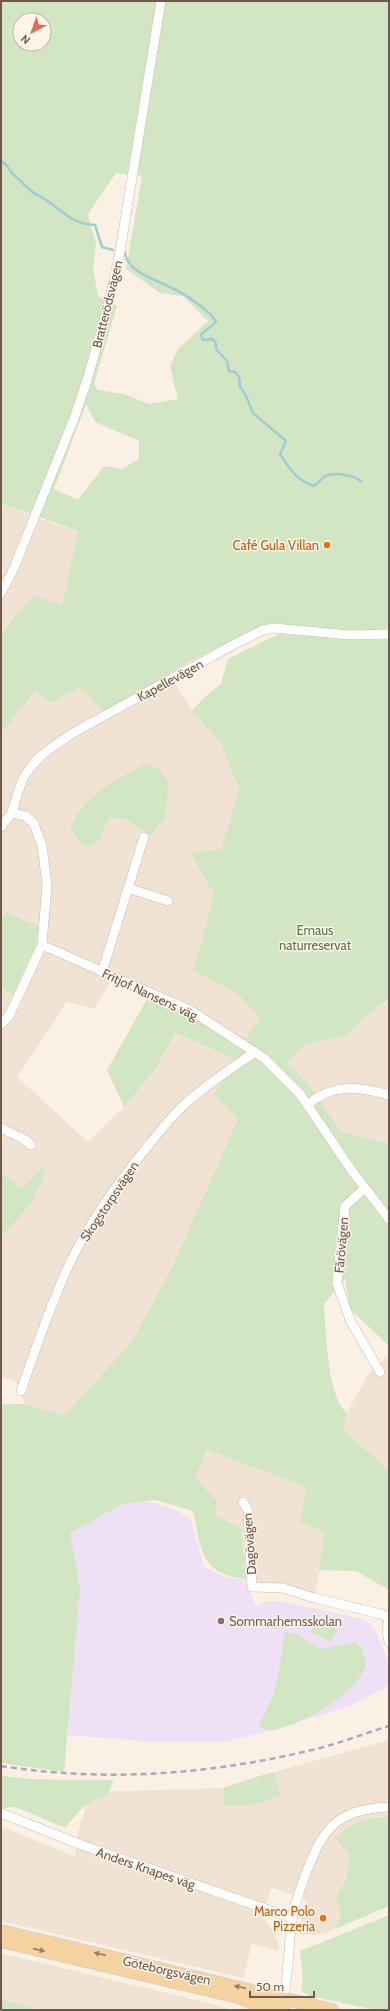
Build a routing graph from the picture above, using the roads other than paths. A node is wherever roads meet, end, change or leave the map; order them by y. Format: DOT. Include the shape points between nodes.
graph roads {
  1 [pos="161,1"];
  2 [pos="1,593"];
  3 [pos="389,634"];
  4 [pos="12,813"];
  5 [pos="1,827"];
  6 [pos="144,837"];
  7 [pos="128,888"];
  8 [pos="168,901"];
  9 [pos="42,945"];
  10 [pos="102,972"];
  11 [pos="1,1024"];
  12 [pos="255,1052"];
  13 [pos="389,1095"];
  14 [pos="307,1105"];
  15 [pos="1,1128"];
  16 [pos="31,1146"];
  17 [pos="365,1188"];
  18 [pos="389,1219"];
  19 [pos="380,1372"];
  20 [pos="21,1391"];
  21 [pos="243,1502"];
  22 [pos="389,1618"];
  23 [pos="389,1642"];
  24 [pos="389,1807"];
  25 [pos="1,1813"];
  26 [pos="292,1918"];
  27 [pos="1,1931"];
  28 [pos="1,1941"];
  29 [pos="277,2005"];
  30 [pos="332,2010"];
  1 -- 2 [label="street, Bratterödsvägen" via="119,256 107,311 75,416 17,561"];
  3 -- 4 [label="street, Kapellevägen" via="350,636 274,628 263,630 73,733 49,749 33,763 23,779"];
  4 -- 5 [label="street, Kapellevägen"];
  4 -- 9 [label="street" via="26,816 34,824 42,846 47,886"];
  6 -- 7 [label="street"];
  7 -- 8 [label="street"];
  7 -- 10 [label="street"];
  9 -- 10 [label="street, Fritjof Nansens väg"];
  9 -- 11 [label="street" via="9,1016"];
  10 -- 12 [label="street, Fritjof Nansens väg" via="190,1010"];
  12 -- 14 [label="street, Fritjof Nansens väg" via="264,1058"];
  12 -- 20 [label="street, Skogstorpsvägen" via="184,1105 124,1175 92,1223 68,1268 46,1318"];
  13 -- 14 [label="street" via="356,1087 333,1089 318,1095"];
  14 -- 17 [label="street, Fritjof Nansens väg"];
  15 -- 16 [label="street" via="24,1139"];
  17 -- 18 [label="street, Fritjof Nansens väg"];
  17 -- 19 [label="street, Fårövägen" via="345,1206 337,1283 350,1320"];
  21 -- 22 [label="street, Dagövägen" via="248,1510 252,1587 283,1588"];
  22 -- 23 [label="street"];
  24 -- 26 [label="street" via="350,1813 328,1830 313,1855"];
  25 -- 26 [label="street, Anders Knapes väg" via="78,1844"];
  26 -- 29 [label="street" via="288,1967"];
  29 -- 27 [label="main road, Göteborgsvägen, one-way"];
  28 -- 29 [label="main road, Göteborgsvägen, one-way"];
  29 -- 30 [label="main road, Göteborgsvägen"];
}
